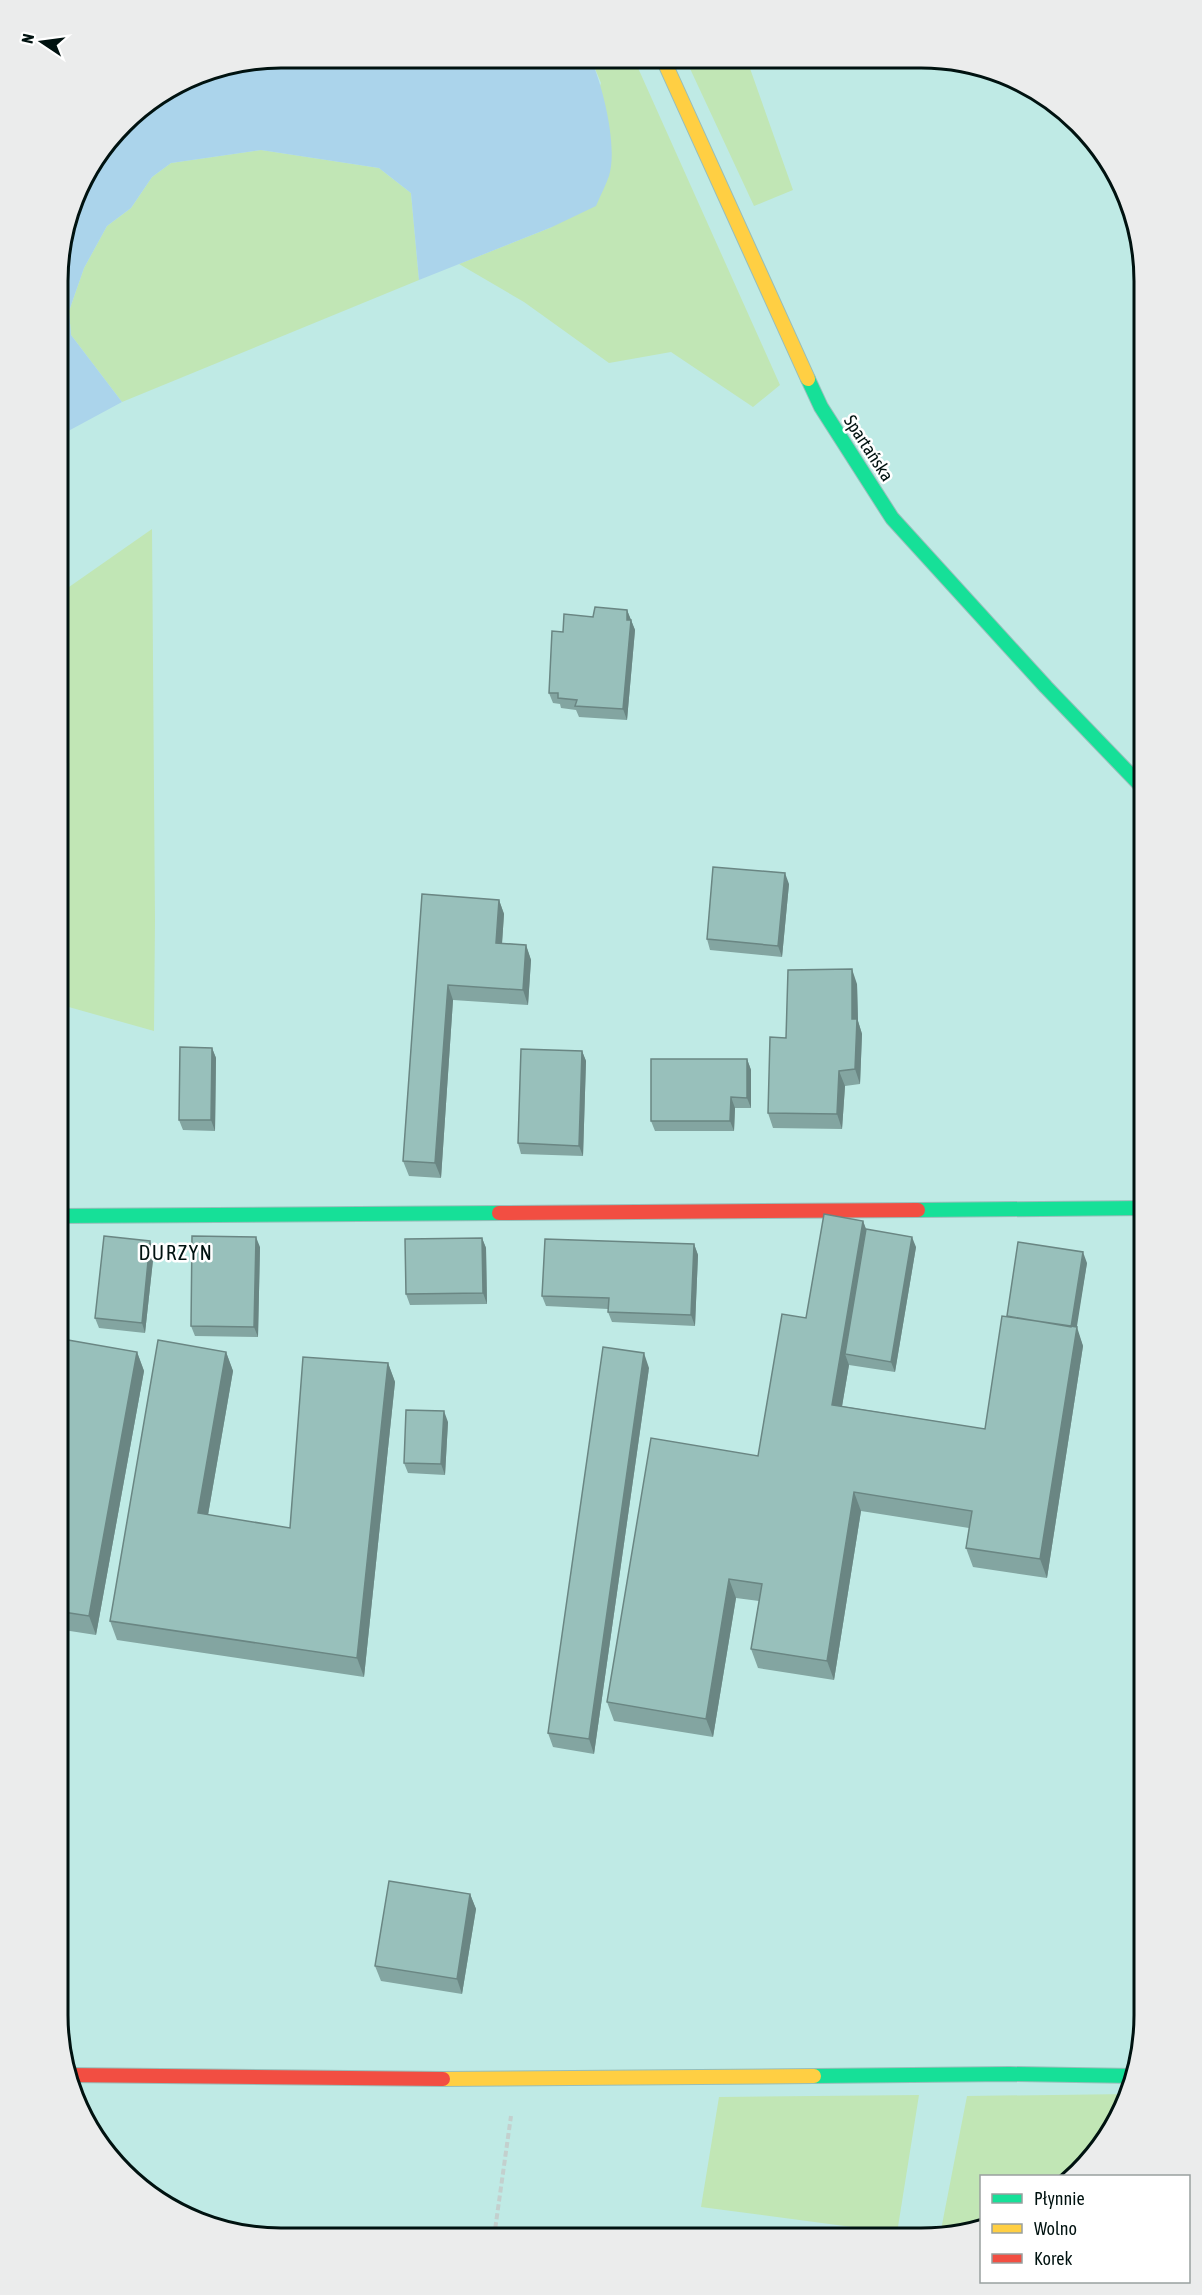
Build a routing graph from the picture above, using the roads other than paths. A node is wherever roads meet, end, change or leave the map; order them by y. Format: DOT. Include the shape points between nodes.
graph roads {
  1 [pos="667,68"];
  2 [pos="1134,779"];
  3 [pos="1134,1208"];
  4 [pos="68,1216"];
  5 [pos="77,2075"];
  6 [pos="1125,2076"];
  1 -- 2 [label="street, Spartańska" via="821,407 892,518"];
  3 -- 4 [label="street"];
  5 -- 6 [label="street" via="517,2079"];
}
